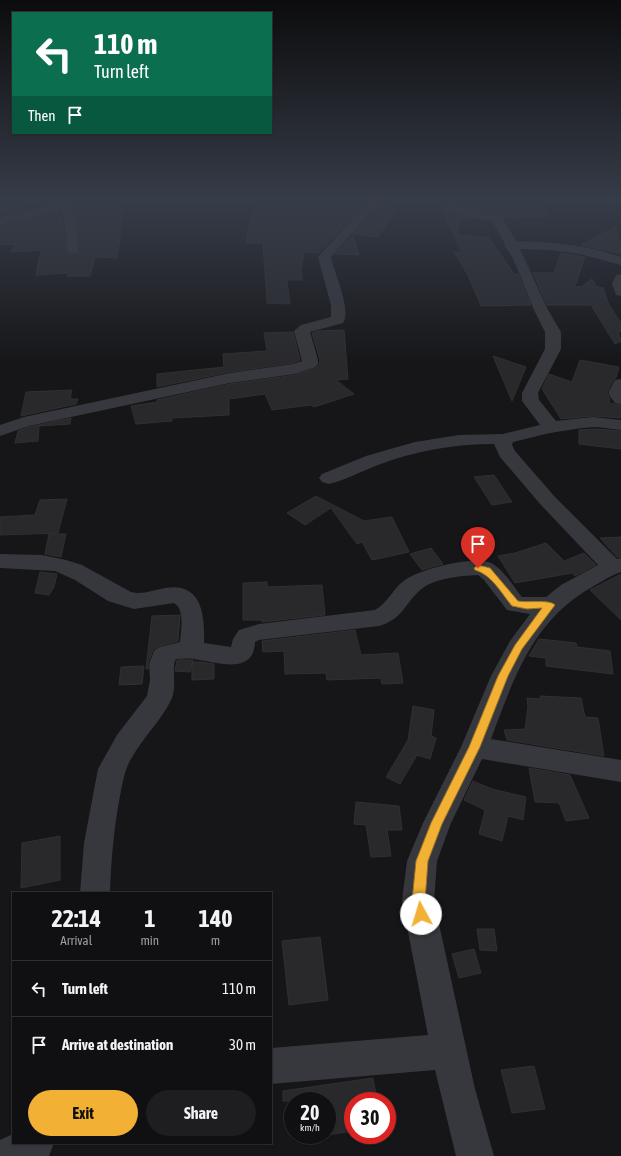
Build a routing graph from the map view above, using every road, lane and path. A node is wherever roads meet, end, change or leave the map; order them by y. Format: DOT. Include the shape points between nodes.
graph roads {
  1 [pos="325,256"];
  2 [pos="518,256"];
  3 [pos="602,256"];
  4 [pos="621,261"];
  5 [pos="621,278"];
  6 [pos="621,292"];
  7 [pos="621,384"];
  8 [pos="621,399"];
  9 [pos="621,425"];
  10 [pos="550,427"];
  11 [pos="0,431"];
  12 [pos="506,439"];
  13 [pos="329,478"];
  14 [pos="0,561"];
  15 [pos="616,566"];
  16 [pos="550,605"];
  17 [pos="192,650"];
  18 [pos="474,747"];
  19 [pos="621,771"];
  20 [pos="94,892"];
  21 [pos="449,1051"];
  22 [pos="272,1066"];
  23 [pos="33,1144"];
  24 [pos="9,1156"];
  25 [pos="476,1156"];
  1 -- 11 [label="street" via="329,279 340,312 338,320 302,331 310,364 295,369 230,378 24,422"];
  2 -- 10 [label="street" via="553,332 553,349 530,393 531,401"];
  3 -- 4 [label="street"];
  5 -- 6 [label="street"];
  7 -- 8 [label="street" via="617,395"];
  9 -- 10 [label="street" via="596,422"];
  10 -- 12 [label="street"];
  12 -- 13 [label="street" via="424,445 388,454"];
  12 -- 15 [label="street" via="503,445 507,453 548,501"];
  14 -- 17 [label="street" via="66,566 123,598 134,601 172,595 183,597 190,604"];
  15 -- 16 [label="street" via="569,590"];
  16 -- 17 [label="street" via="515,604 487,570 478,568 422,578 410,587 389,614 379,618 260,632 246,637 244,650 235,656"];
  16 -- 18 [label="street" via="518,647 503,676"];
  17 -- 20 [label="street" via="175,651 163,657 161,673 164,688 160,697 131,736 111,771 102,817"];
  18 -- 19 [label="street"];
  18 -- 21 [label="street" via="436,823 422,861 418,901"];
  21 -- 22 [label="street"];
  21 -- 25 [label="street"];
  23 -- 24 [label="street"];
}
